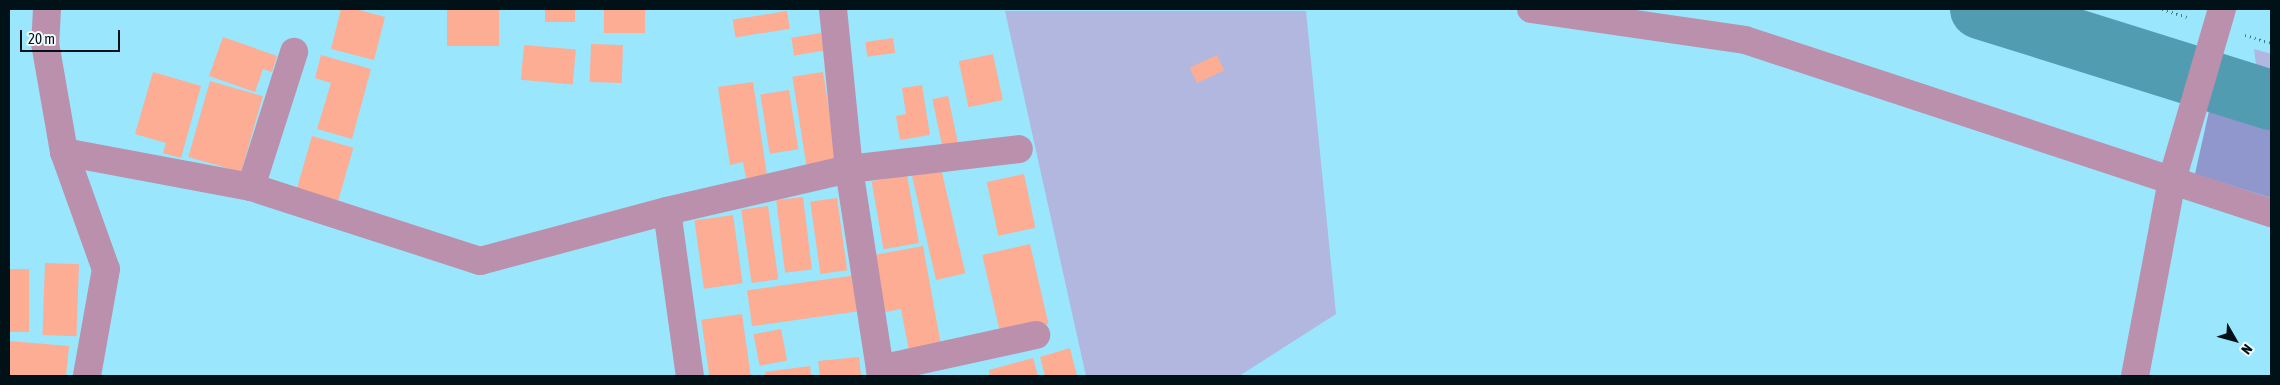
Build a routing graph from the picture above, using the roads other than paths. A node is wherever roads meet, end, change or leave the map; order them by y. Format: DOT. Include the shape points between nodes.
graph roads {
  1 [pos="47,9"];
  2 [pos="833,9"];
  3 [pos="1531,9"];
  4 [pos="2220,18"];
  5 [pos="294,52"];
  6 [pos="1020,149"];
  7 [pos="64,152"];
  8 [pos="2176,168"];
  9 [pos="850,169"];
  10 [pos="250,187"];
  11 [pos="666,211"];
  12 [pos="2271,213"];
  13 [pos="1036,335"];
  14 [pos="880,373"];
  15 [pos="87,376"];
  16 [pos="690,376"];
  17 [pos="2135,376"];
  1 -- 7 [label="street" via="45,43"];
  2 -- 9 [label="street"];
  3 -- 8 [label="street" via="1745,40"];
  4 -- 8 [label="street"];
  5 -- 10 [label="street"];
  6 -- 9 [label="street"];
  7 -- 10 [label="street"];
  7 -- 15 [label="street" via="106,269"];
  8 -- 12 [label="street"];
  8 -- 17 [label="street"];
  9 -- 11 [label="street"];
  9 -- 14 [label="street"];
  10 -- 11 [label="street" via="480,261"];
  11 -- 16 [label="street"];
  13 -- 14 [label="street"];
}
